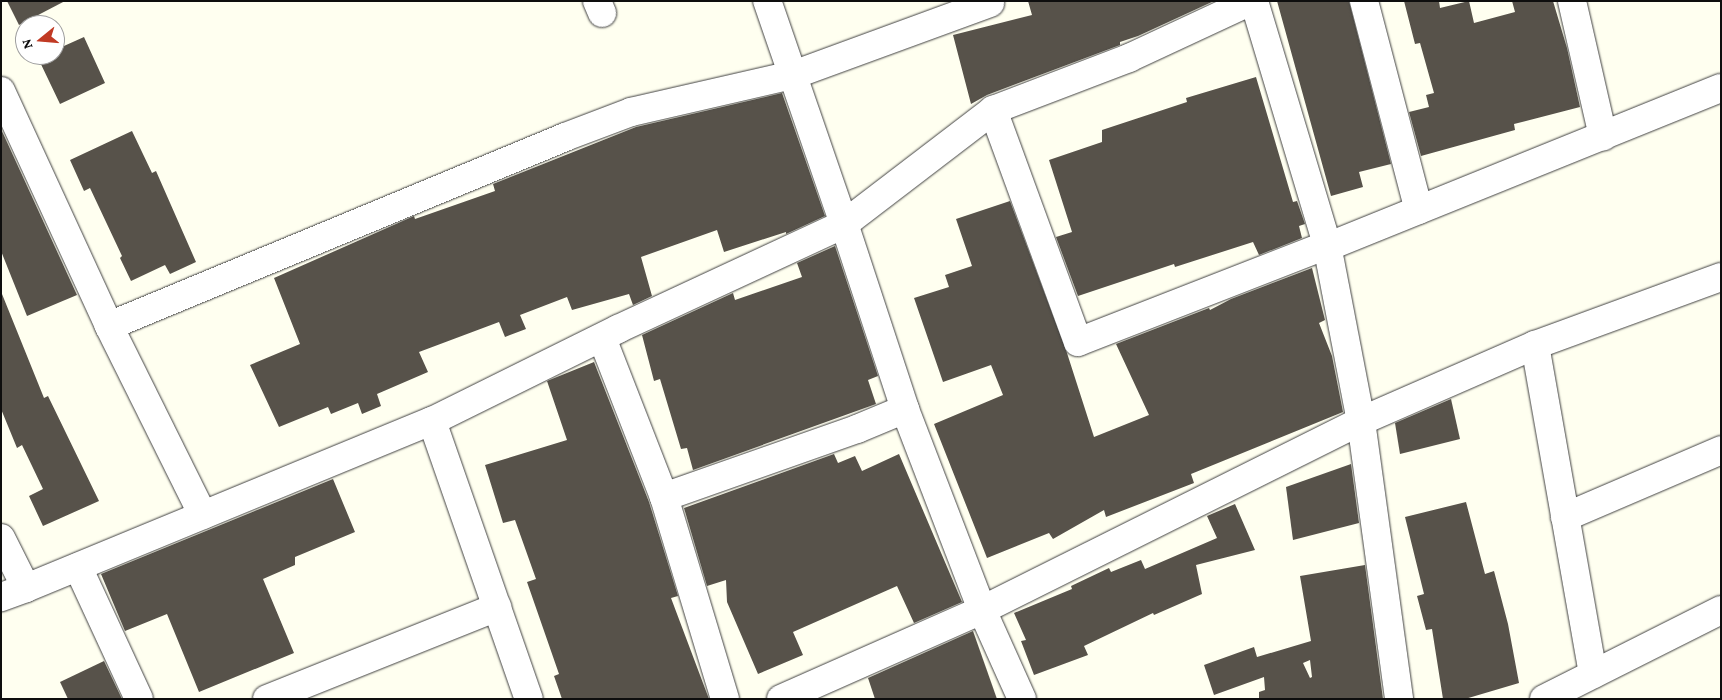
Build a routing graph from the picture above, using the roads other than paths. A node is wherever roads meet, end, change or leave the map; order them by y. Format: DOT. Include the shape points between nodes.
graph roads {
  1 [pos="767,1"];
  2 [pos="1252,1"];
  3 [pos="1364,1"];
  4 [pos="1572,1"];
  5 [pos="992,2"];
  6 [pos="793,75"];
  7 [pos="1721,88"];
  8 [pos="1,91"];
  9 [pos="993,110"];
  10 [pos="1603,136"];
  11 [pos="1419,210"];
  12 [pos="844,224"];
  13 [pos="1327,244"];
  14 [pos="1721,277"];
  15 [pos="109,326"];
  16 [pos="602,338"];
  17 [pos="1535,345"];
  18 [pos="905,409"];
  19 [pos="432,421"];
  20 [pos="1361,421"];
  21 [pos="1721,450"];
  22 [pos="664,497"];
  23 [pos="203,515"];
  24 [pos="1565,517"];
  25 [pos="1,538"];
  26 [pos="78,566"];
  27 [pos="14,592"];
  28 [pos="497,607"];
  29 [pos="982,610"];
  30 [pos="1721,610"];
  31 [pos="1594,674"];
  32 [pos="139,699"];
  33 [pos="267,699"];
  34 [pos="529,699"];
  35 [pos="725,699"];
  36 [pos="781,699"];
  37 [pos="1022,699"];
  38 [pos="1399,699"];
  39 [pos="1544,699"];
  1 -- 6 [label="street"];
  2 -- 9 [label="street" via="1129,58"];
  2 -- 13 [label="street"];
  3 -- 11 [label="street"];
  4 -- 10 [label="street"];
  5 -- 6 [label="street"];
  6 -- 12 [label="street"];
  6 -- 15 [label="street" via="631,112"];
  7 -- 10 [label="street"];
  8 -- 15 [label="street"];
  9 -- 12 [label="street"];
  9 -- 13 [label="street" via="1078,342"];
  10 -- 11 [label="street"];
  11 -- 13 [label="street" via="1332,245"];
  12 -- 16 [label="street"];
  12 -- 18 [label="street"];
  13 -- 20 [label="street"];
  14 -- 17 [label="street"];
  15 -- 23 [label="street"];
  16 -- 19 [label="street"];
  16 -- 22 [label="street"];
  17 -- 20 [label="street"];
  17 -- 24 [label="street"];
  18 -- 22 [label="street"];
  18 -- 29 [label="street"];
  19 -- 23 [label="street"];
  19 -- 28 [label="street"];
  20 -- 29 [label="street"];
  20 -- 38 [label="street"];
  21 -- 24 [label="street"];
  22 -- 35 [label="street"];
  23 -- 26 [label="street"];
  24 -- 31 [label="street"];
  25 -- 27 [label="street"];
  26 -- 27 [label="street"];
  26 -- 32 [label="street"];
  28 -- 33 [label="street"];
  28 -- 34 [label="street"];
  29 -- 36 [label="street"];
  29 -- 37 [label="street"];
  30 -- 31 [label="street"];
  31 -- 39 [label="street"];
}
